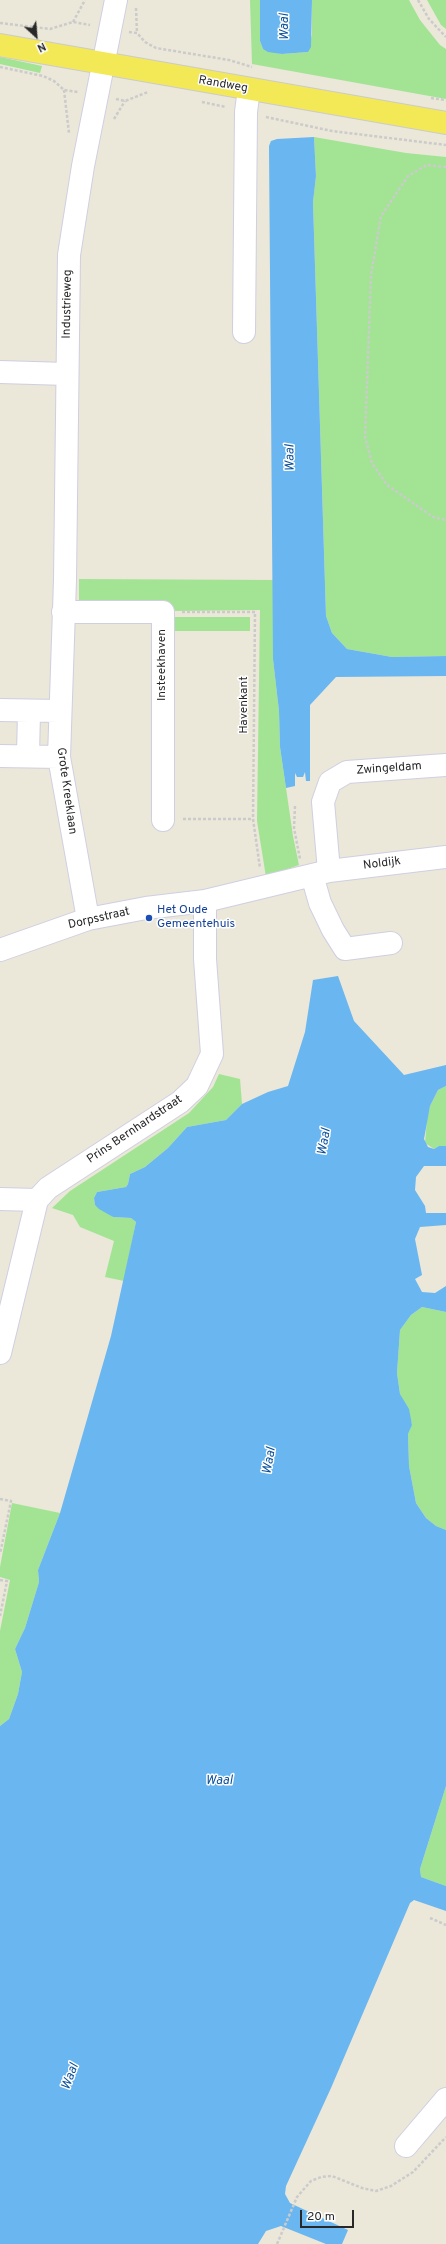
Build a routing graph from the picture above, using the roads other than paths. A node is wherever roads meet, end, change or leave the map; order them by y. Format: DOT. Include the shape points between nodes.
graph roads {
  1 [pos="126,3"];
  2 [pos="0,45"];
  3 [pos="103,64"];
  4 [pos="249,89"];
  5 [pos="446,123"];
  6 [pos="244,332"];
  7 [pos="0,372"];
  8 [pos="67,374"];
  9 [pos="63,612"];
  10 [pos="0,710"];
  11 [pos="29,711"];
  12 [pos="59,711"];
  13 [pos="0,756"];
  14 [pos="28,756"];
  15 [pos="59,757"];
  16 [pos="446,765"];
  17 [pos="163,820"];
  18 [pos="446,857"];
  19 [pos="316,874"];
  20 [pos="204,902"];
  21 [pos="88,919"];
  22 [pos="391,943"];
  23 [pos="0,950"];
  24 [pos="0,1199"];
  25 [pos="37,1200"];
  26 [pos="0,1353"];
  27 [pos="446,2099"];
  28 [pos="406,2146"];
  1 -- 3 [label="street, Industrieweg"];
  2 -- 3 [label="main road, Randweg"];
  3 -- 4 [label="main road, Randweg"];
  3 -- 8 [label="street, Industrieweg" via="69,255"];
  4 -- 5 [label="main road, Randweg"];
  4 -- 6 [label="street" via="246,112"];
  7 -- 8 [label="street"];
  8 -- 9 [label="street, Industrieweg"];
  9 -- 12 [label="street, Grote Kreeklaan"];
  9 -- 17 [label="street, Insteekhaven" via="163,612"];
  10 -- 11 [label="street"];
  11 -- 12 [label="street"];
  11 -- 14 [label="street"];
  12 -- 15 [label="street, Grote Kreeklaan"];
  13 -- 14 [label="street"];
  14 -- 15 [label="street"];
  15 -- 21 [label="street, Grote Kreeklaan"];
  16 -- 19 [label="street, Zwingeldam" via="347,772 330,782 322,802"];
  18 -- 19 [label="street, Noldijk"];
  19 -- 20 [label="street, Dorpsstraat"];
  19 -- 22 [label="street, Zwingeldam" via="320,902 345,949"];
  20 -- 21 [label="street, Dorpsstraat" via="146,908"];
  20 -- 25 [label="street, Prins Bernhardstraat" via="212,1054 197,1086 180,1102 48,1188"];
  21 -- 23 [label="street, Dorpsstraat"];
  24 -- 25 [label="street"];
  25 -- 26 [label="street"];
  27 -- 28 [label="street"];
}
